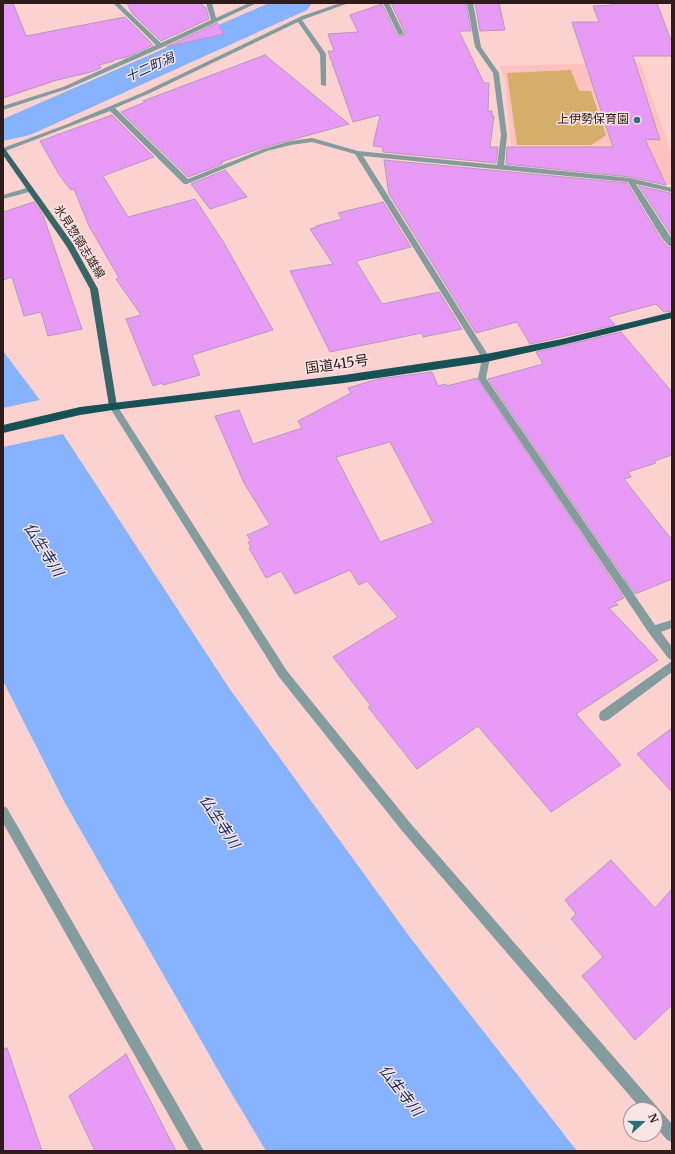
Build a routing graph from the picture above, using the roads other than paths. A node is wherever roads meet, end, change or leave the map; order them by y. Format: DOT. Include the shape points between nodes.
graph roads {
  1 [pos="116,3"];
  2 [pos="209,3"];
  3 [pos="254,3"];
  4 [pos="346,3"];
  5 [pos="386,3"];
  6 [pos="470,3"];
  7 [pos="299,20"];
  8 [pos="214,21"];
  9 [pos="401,34"];
  10 [pos="160,46"];
  11 [pos="324,85"];
  12 [pos="3,108"];
  13 [pos="111,108"];
  14 [pos="3,150"];
  15 [pos="358,153"];
  16 [pos="500,166"];
  17 [pos="630,180"];
  18 [pos="30,189"];
  19 [pos="672,190"];
  20 [pos="3,197"];
  21 [pos="672,244"];
  22 [pos="672,315"];
  23 [pos="486,358"];
  24 [pos="113,406"];
  25 [pos="3,429"];
  26 [pos="672,624"];
  27 [pos="653,630"];
  28 [pos="672,654"];
  29 [pos="672,666"];
  30 [pos="604,716"];
  31 [pos="3,812"];
  32 [pos="644,1102"];
  33 [pos="663,1124"];
  34 [pos="672,1135"];
  35 [pos="197,1151"];
  1 -- 10 [label="street"];
  2 -- 8 [label="street"];
  3 -- 8 [label="street"];
  4 -- 7 [label="street"];
  5 -- 9 [label="street"];
  6 -- 16 [label="street" via="478,46 496,73 504,135"];
  7 -- 11 [label="street" via="323,54"];
  7 -- 13 [label="street" via="146,94"];
  8 -- 10 [label="street"];
  10 -- 12 [label="street" via="66,88"];
  13 -- 14 [label="street"];
  13 -- 15 [label="street" via="187,182 264,150 290,143 312,140"];
  14 -- 18 [label="main road, 氷見惣領志雄線"];
  15 -- 16 [label="street"];
  15 -- 23 [label="street"];
  16 -- 17 [label="street"];
  17 -- 19 [label="street"];
  17 -- 21 [label="street"];
  18 -- 20 [label="street"];
  18 -- 24 [label="main road, 氷見惣領志雄線" via="70,246 94,289"];
  22 -- 23 [label="highway, 国道415号"];
  23 -- 24 [label="highway, 国道415号" via="344,379"];
  23 -- 27 [label="street" via="482,378"];
  24 -- 25 [label="highway, 国道415号"];
  24 -- 32 [label="street" via="283,674 407,828"];
  26 -- 27 [label="street"];
  27 -- 28 [label="street"];
  29 -- 30 [label="street"];
  31 -- 35 [label="street"];
  33 -- 34 [label="street"];
}
